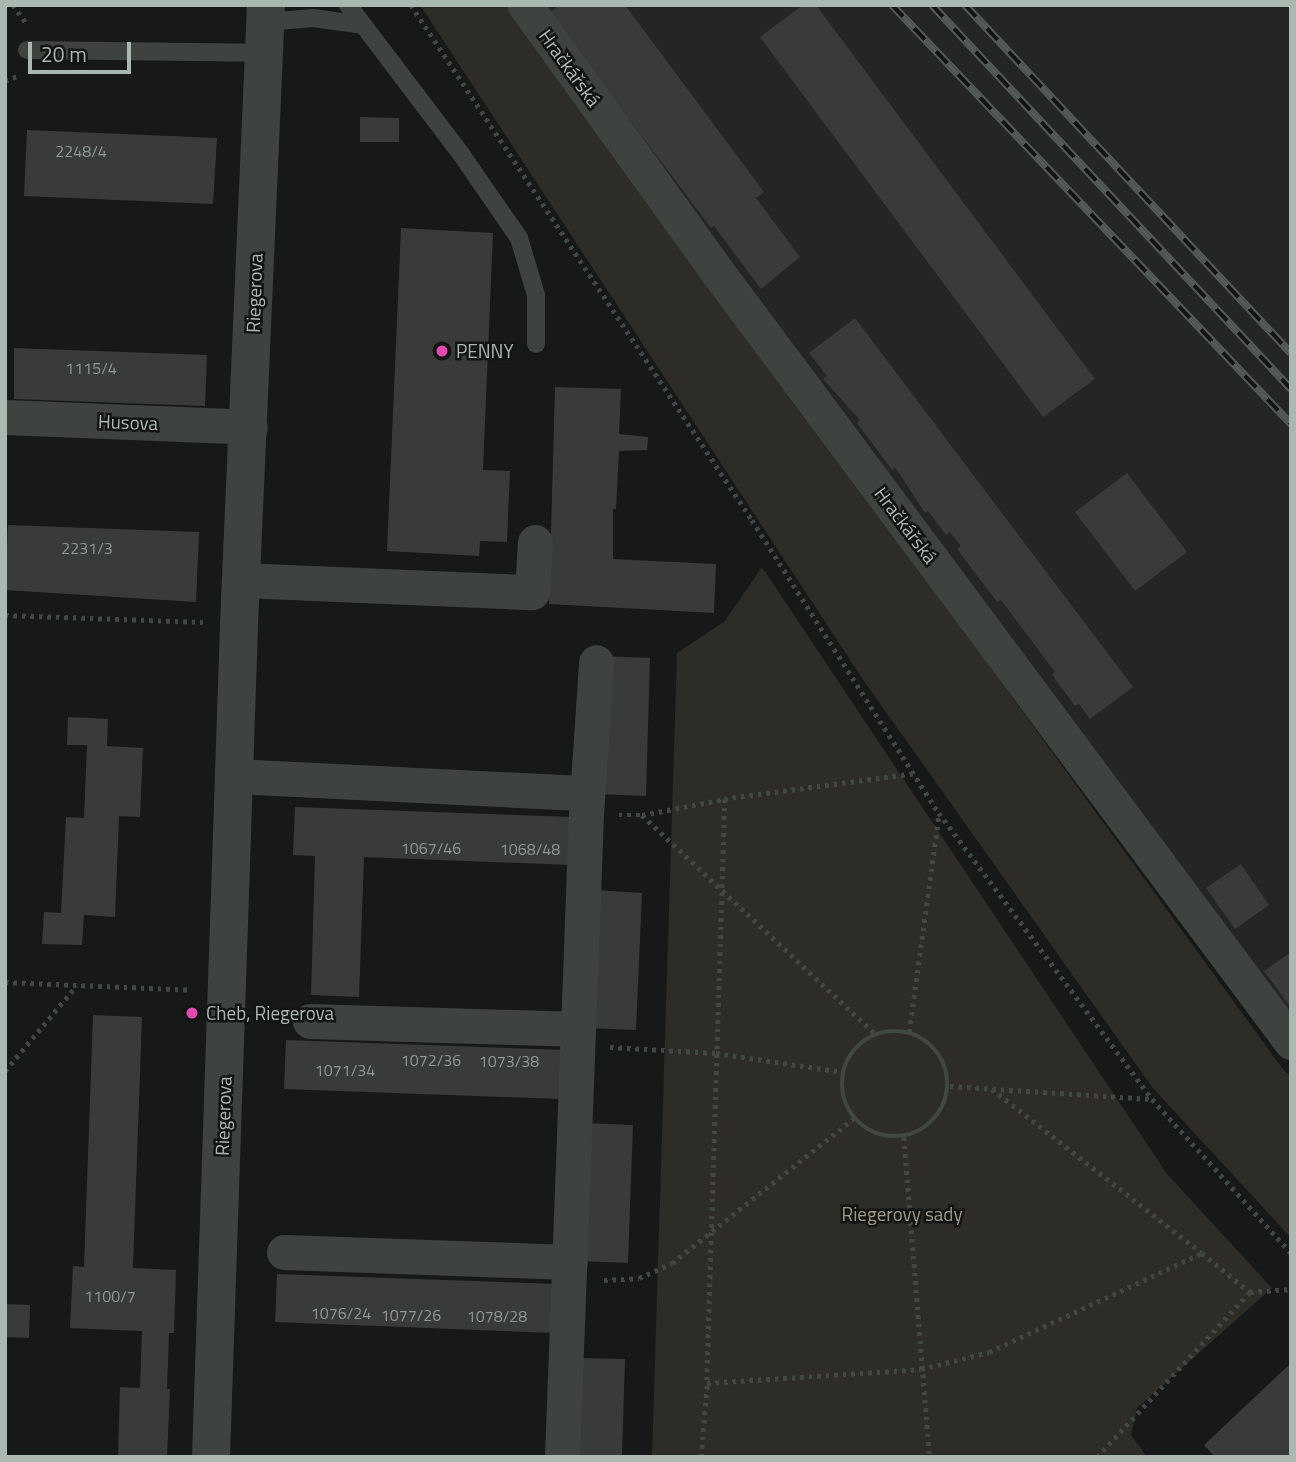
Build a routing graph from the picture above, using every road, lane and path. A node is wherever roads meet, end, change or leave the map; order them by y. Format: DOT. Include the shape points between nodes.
graph roads {
  1 [pos="348,5"];
  2 [pos="411,5"];
  3 [pos="525,5"];
  4 [pos="363,25"];
  5 [pos="266,26"];
  6 [pos="27,50"];
  7 [pos="536,344"];
  8 [pos="5,417"];
  9 [pos="250,427"];
  10 [pos="534,542"];
  11 [pos="241,580"];
  12 [pos="5,615"];
  13 [pos="239,624"];
  14 [pos="596,662"];
  15 [pos="913,774"];
  16 [pos="234,776"];
  17 [pos="725,799"];
  18 [pos="587,803"];
  19 [pos="939,813"];
  20 [pos="642,815"];
  21 [pos="722,890"];
  22 [pos="5,982"];
  23 [pos="77,985"];
  24 [pos="228,992"];
  25 [pos="310,1021"];
  26 [pos="909,1032"];
  27 [pos="875,1034"];
  28 [pos="578,1037"];
  29 [pos="1291,1042"];
  30 [pos="716,1053"];
  31 [pos="5,1071"];
  32 [pos="843,1072"];
  33 [pos="950,1086"];
  34 [pos="992,1089"];
  35 [pos="1152,1099"];
  36 [pos="854,1118"];
  37 [pos="904,1137"];
  38 [pos="711,1233"];
  39 [pos="285,1252"];
  40 [pos="1202,1253"];
  41 [pos="1291,1253"];
  42 [pos="570,1273"];
  43 [pos="1291,1289"];
  44 [pos="1250,1292"];
  45 [pos="921,1369"];
  46 [pos="707,1383"];
  47 [pos="211,1457"];
  48 [pos="562,1457"];
  49 [pos="702,1457"];
  50 [pos="930,1457"];
  51 [pos="1097,1457"];
  1 -- 4 [label="lane"];
  2 -- 15 [label="path"];
  3 -- 29 [label="street, Hračkářská" via="719,274"];
  4 -- 5 [label="lane" via="313,18"];
  4 -- 7 [label="lane" via="519,239 536,295"];
  5 -- 6 [label="lane"];
  5 -- 9 [label="street, Riegerova"];
  8 -- 9 [label="street, Husova"];
  9 -- 11 [label="street, Riegerova"];
  10 -- 11 [label="street" via="532,592"];
  11 -- 13 [label="street, Riegerova"];
  12 -- 13 [label="path"];
  13 -- 16 [label="street, Riegerova"];
  14 -- 18 [label="street"];
  15 -- 17 [label="path"];
  15 -- 19 [label="path"];
  16 -- 18 [label="street"];
  16 -- 24 [label="street, Riegerova"];
  17 -- 20 [label="path"];
  17 -- 21 [label="path"];
  18 -- 20 [label="path"];
  18 -- 28 [label="street"];
  19 -- 26 [label="path"];
  19 -- 35 [label="path"];
  20 -- 21 [label="path"];
  21 -- 27 [label="path"];
  21 -- 30 [label="path"];
  22 -- 23 [label="path"];
  23 -- 24 [label="path"];
  23 -- 31 [label="path"];
  24 -- 47 [label="street, Riegerova"];
  25 -- 28 [label="street"];
  26 -- 27 [label="path"];
  26 -- 33 [label="path" via="939,1051"];
  27 -- 32 [label="path" via="849,1056"];
  28 -- 30 [label="path"];
  28 -- 42 [label="street"];
  30 -- 32 [label="path"];
  30 -- 38 [label="path"];
  32 -- 36 [label="path" via="842,1088"];
  33 -- 34 [label="path"];
  33 -- 37 [label="path" via="936,1119 922,1131"];
  34 -- 35 [label="path"];
  34 -- 40 [label="path"];
  35 -- 41 [label="path"];
  36 -- 37 [label="path" via="886,1137"];
  36 -- 38 [label="path"];
  37 -- 45 [label="path"];
  38 -- 42 [label="path" via="672,1264 639,1278"];
  38 -- 46 [label="path"];
  39 -- 42 [label="street"];
  40 -- 44 [label="path"];
  40 -- 45 [label="path" via="989,1352"];
  42 -- 48 [label="street"];
  43 -- 44 [label="path"];
  44 -- 51 [label="path"];
  45 -- 46 [label="path"];
  45 -- 50 [label="path"];
  46 -- 49 [label="path"];
}
